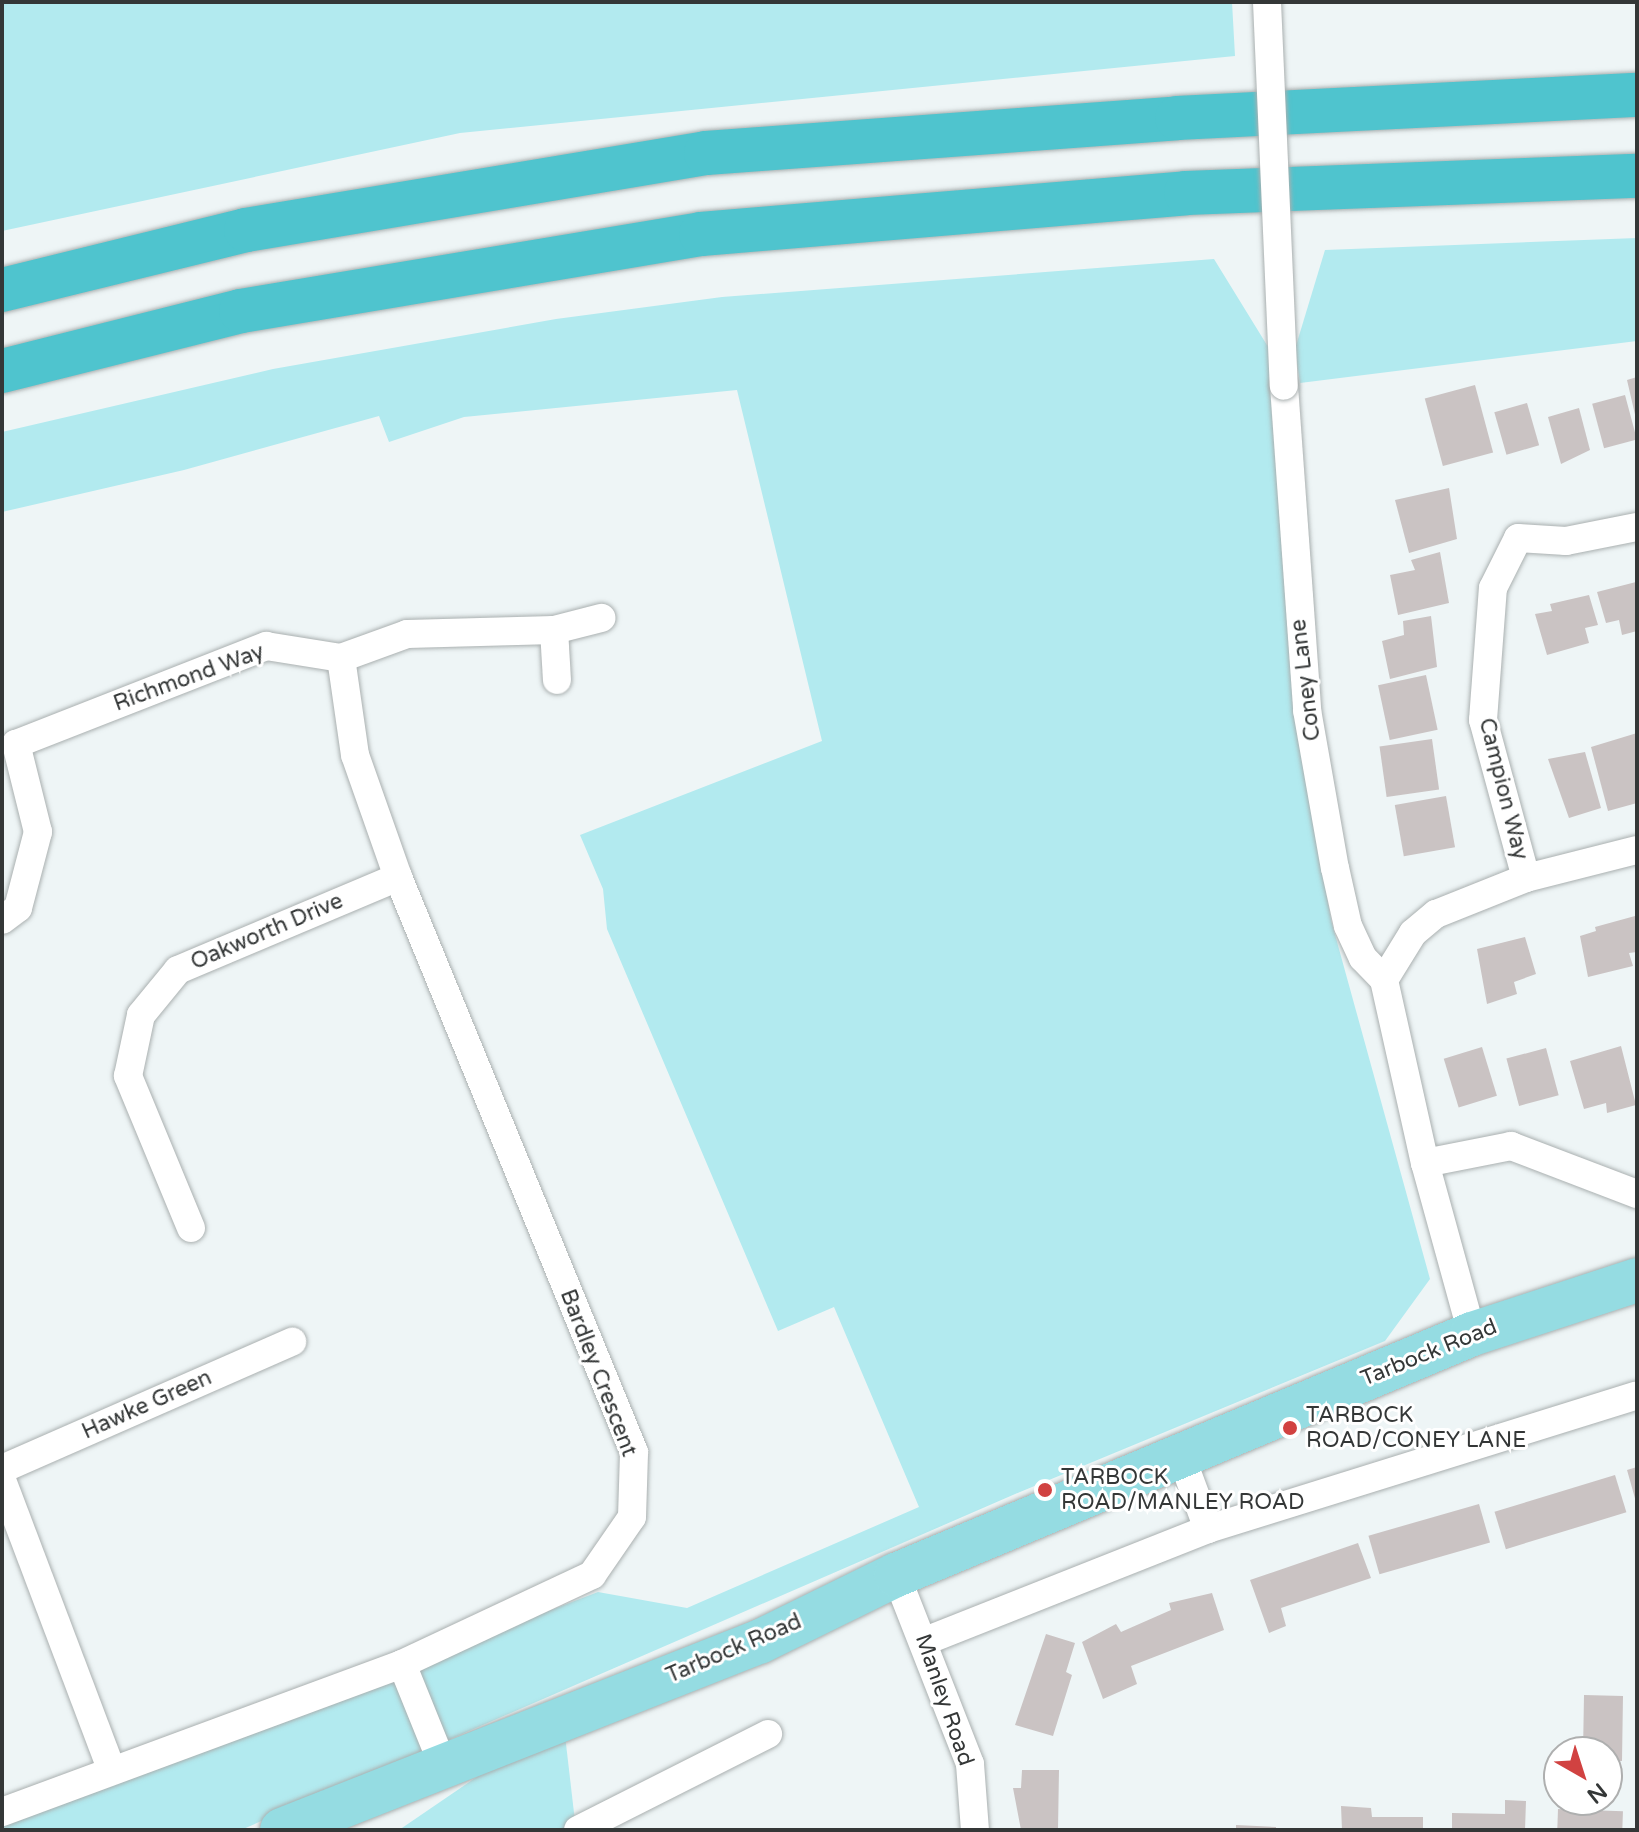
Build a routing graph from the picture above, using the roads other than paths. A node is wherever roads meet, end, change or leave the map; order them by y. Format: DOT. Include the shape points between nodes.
graph roads {
  1 [pos="1267,2"];
  2 [pos="1637,95"];
  3 [pos="1637,176"];
  4 [pos="2,290"];
  5 [pos="2,371"];
  6 [pos="1637,527"];
  7 [pos="601,618"];
  8 [pos="554,630"];
  9 [pos="341,658"];
  10 [pos="557,680"];
  11 [pos="9,732"];
  12 [pos="1637,850"];
  13 [pos="398,877"];
  14 [pos="1526,878"];
  15 [pos="2,920"];
  16 [pos="1384,980"];
  17 [pos="1425,1163"];
  18 [pos="1637,1194"];
  19 [pos="191,1228"];
  20 [pos="1637,1280"];
  21 [pos="1472,1334"];
  22 [pos="292,1342"];
  23 [pos="1637,1395"];
  24 [pos="1181,1456"];
  25 [pos="2,1469"];
  26 [pos="2,1480"];
  27 [pos="1208,1529"];
  28 [pos="896,1575"];
  29 [pos="925,1641"];
  30 [pos="402,1664"];
  31 [pos="768,1734"];
  32 [pos="111,1768"];
  33 [pos="444,1768"];
  34 [pos="2,1812"];
  35 [pos="282,1830"];
  36 [pos="578,1830"];
  37 [pos="975,1830"];
  1 -- 16 [label="street, Coney Lane, bridge" via="1284,386 1307,710 1348,926 1363,958"];
  2 -- 4 [label="highway" via="1177,118 706,153 246,230"];
  3 -- 5 [label="highway" via="1186,193 701,234 241,311"];
  6 -- 14 [label="street, Campion Way" via="1566,541 1518,538 1493,588 1483,720"];
  7 -- 8 [label="street, Richmond Way"];
  8 -- 9 [label="street, Richmond Way" via="407,634"];
  8 -- 10 [label="street"];
  9 -- 11 [label="street, Richmond Way" via="266,646"];
  9 -- 13 [label="street, Bardley Crescent" via="355,755"];
  11 -- 15 [label="street, Richmond Way" via="38,832 18,908"];
  12 -- 14 [label="street"];
  13 -- 19 [label="street, Oakworth Drive" via="178,970 141,1015 128,1076"];
  13 -- 30 [label="street, Bardley Crescent" via="634,1452 632,1517 592,1575"];
  14 -- 16 [label="street" via="1436,914 1413,933"];
  16 -- 17 [label="street, Coney Lane"];
  17 -- 18 [label="street" via="1511,1146"];
  17 -- 21 [label="street, Coney Lane"];
  20 -- 21 [label="main road, Tarbock Road"];
  21 -- 24 [label="main road, Tarbock Road"];
  22 -- 25 [label="street, Hawke Green"];
  23 -- 27 [label="street"];
  24 -- 27 [label="street"];
  24 -- 28 [label="main road, Tarbock Road"];
  26 -- 32 [label="street"];
  27 -- 29 [label="street"];
  28 -- 29 [label="street, Manley Road"];
  28 -- 33 [label="main road, Tarbock Road" via="761,1641"];
  29 -- 37 [label="street, Manley Road" via="970,1764"];
  30 -- 32 [label="street, Bardley Crescent"];
  30 -- 33 [label="street"];
  31 -- 36 [label="street"];
  32 -- 34 [label="street, Bardley Crescent"];
  33 -- 35 [label="main road, Tarbock Road"];
}
